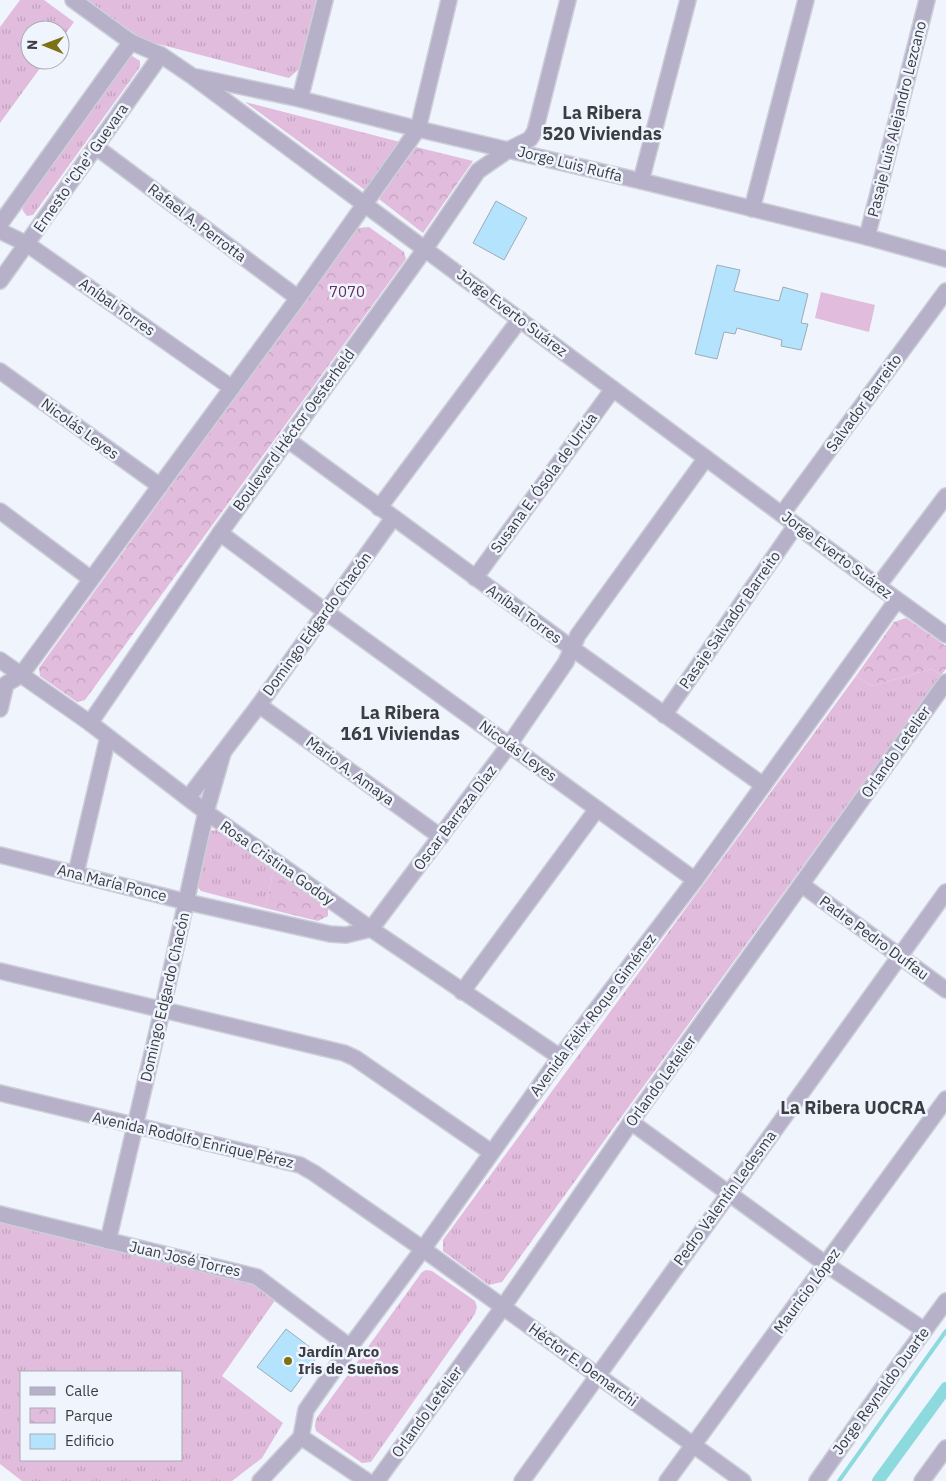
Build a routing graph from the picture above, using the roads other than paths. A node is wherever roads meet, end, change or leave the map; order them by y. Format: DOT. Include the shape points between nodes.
graph roads {
  1 [pos="73,0"];
  2 [pos="325,0"];
  3 [pos="449,0"];
  4 [pos="568,0"];
  5 [pos="688,0"];
  6 [pos="806,0"];
  7 [pos="927,0"];
  8 [pos="131,42"];
  9 [pos="161,54"];
  10 [pos="192,76"];
  11 [pos="300,99"];
  12 [pos="418,129"];
  13 [pos="96,147"];
  14 [pos="510,149"];
  15 [pos="641,181"];
  16 [pos="365,204"];
  17 [pos="752,209"];
  18 [pos="0,224"];
  19 [pos="0,231"];
  20 [pos="867,237"];
  21 [pos="27,244"];
  22 [pos="425,249"];
  23 [pos="946,259"];
  24 [pos="0,281"];
  25 [pos="946,291"];
  26 [pos="298,298"];
  27 [pos="520,319"];
  28 [pos="0,371"];
  29 [pos="232,388"];
  30 [pos="613,389"];
  31 [pos="288,440"];
  32 [pos="706,458"];
  33 [pos="160,486"];
  34 [pos="946,496"];
  35 [pos="379,508"];
  36 [pos="0,511"];
  37 [pos="782,514"];
  38 [pos="393,518"];
  39 [pos="796,525"];
  40 [pos="220,533"];
  41 [pos="91,578"];
  42 [pos="475,578"];
  43 [pos="878,586"];
  44 [pos="897,600"];
  45 [pos="326,612"];
  46 [pos="946,634"];
  47 [pos="573,649"];
  48 [pos="0,660"];
  49 [pos="20,675"];
  50 [pos="946,682"];
  51 [pos="259,705"];
  52 [pos="0,709"];
  53 [pos="664,714"];
  54 [pos="90,723"];
  55 [pos="108,737"];
  56 [pos="509,745"];
  57 [pos="223,752"];
  58 [pos="763,786"];
  59 [pos="188,798"];
  60 [pos="596,809"];
  61 [pos="206,812"];
  62 [pos="441,837"];
  63 [pos="0,856"];
  64 [pos="76,874"];
  65 [pos="695,880"];
  66 [pos="802,885"];
  67 [pos="946,892"];
  68 [pos="186,902"];
  69 [pos="371,929"];
  70 [pos="900,957"];
  71 [pos="0,971"];
  72 [pos="946,990"];
  73 [pos="462,992"];
  74 [pos="162,1011"];
  75 [pos="560,1057"];
  76 [pos="0,1093"];
  77 [pos="946,1099"];
  78 [pos="631,1122"];
  79 [pos="136,1126"];
  80 [pos="492,1152"];
  81 [pos="728,1193"];
  82 [pos="0,1214"];
  83 [pos="108,1241"];
  84 [pos="423,1249"];
  85 [pos="827,1265"];
  86 [pos="946,1302"];
  87 [pos="502,1307"];
  88 [pos="924,1330"];
  89 [pos="350,1347"];
  90 [pos="598,1376"];
  91 [pos="301,1437"];
  92 [pos="693,1445"];
  93 [pos="946,1448"];
  94 [pos="260,1481"];
  95 [pos="367,1481"];
  96 [pos="377,1481"];
  97 [pos="522,1481"];
  98 [pos="667,1481"];
  99 [pos="743,1481"];
  100 [pos="817,1481"];
  101 [pos="922,1481"];
  1 -- 8 [label="street, Jorge Everto Suárez"];
  2 -- 11 [label="street"];
  3 -- 12 [label="street"];
  4 -- 14 [label="street, Boulevard Héctor Oesterheld" via="535,131 530,139"];
  5 -- 15 [label="street"];
  6 -- 17 [label="street"];
  7 -- 20 [label="street, Pasaje Luis Alejandro Lezcano"];
  8 -- 9 [label="street, Jorge Everto Suárez"];
  8 -- 18 [label="street"];
  9 -- 10 [label="street, Jorge Everto Suárez"];
  9 -- 13 [label="street, Ernesto \"Che\" Guevara"];
  10 -- 11 [label="street, Jorge Luis Ruffa"];
  10 -- 16 [label="street, Jorge Everto Suárez"];
  11 -- 12 [label="street, Jorge Luis Ruffa"];
  12 -- 14 [label="street, Jorge Luis Ruffa"];
  12 -- 16 [label="street"];
  13 -- 21 [label="street, Ernesto \"Che\" Guevara"];
  13 -- 26 [label="street, Rafael A. Perrotta"];
  14 -- 15 [label="street, Jorge Luis Ruffa"];
  14 -- 22 [label="street, Boulevard Héctor Oesterheld" via="478,171"];
  15 -- 17 [label="street, Jorge Luis Ruffa"];
  16 -- 22 [label="street, Jorge Everto Suárez"];
  16 -- 26 [label="street"];
  17 -- 20 [label="street, Jorge Luis Ruffa"];
  19 -- 21 [label="street, Aníbal Torres"];
  20 -- 23 [label="street, Jorge Luis Ruffa"];
  21 -- 24 [label="street, Ernesto \"Che\" Guevara"];
  21 -- 29 [label="street, Aníbal Torres"];
  22 -- 27 [label="street, Jorge Everto Suárez"];
  22 -- 31 [label="street, Boulevard Héctor Oesterheld"];
  25 -- 37 [label="street, Salvador Barreito"];
  26 -- 29 [label="street"];
  27 -- 30 [label="street, Jorge Everto Suárez"];
  27 -- 35 [label="street"];
  28 -- 33 [label="street, Nicolás Leyes"];
  29 -- 33 [label="street"];
  30 -- 32 [label="street, Jorge Everto Suárez"];
  30 -- 42 [label="street, Susana E. Ósola de Urrúa"];
  31 -- 35 [label="street, Aníbal Torres"];
  31 -- 40 [label="street, Boulevard Héctor Oesterheld"];
  32 -- 37 [label="street, Jorge Everto Suárez"];
  32 -- 47 [label="street, Oscar Barraza Díaz" via="578,634"];
  33 -- 41 [label="street"];
  34 -- 43 [label="street"];
  35 -- 38 [label="street, Aníbal Torres"];
  36 -- 41 [label="street"];
  37 -- 39 [label="street, Jorge Everto Suárez"];
  38 -- 42 [label="street, Aníbal Torres"];
  38 -- 45 [label="street, Domingo Edgardo Chacón"];
  39 -- 43 [label="street, Jorge Everto Suárez"];
  39 -- 53 [label="street, Pasaje Salvador Barreito"];
  40 -- 45 [label="street, Nicolás Leyes"];
  40 -- 54 [label="street, Boulevard Héctor Oesterheld"];
  41 -- 49 [label="street"];
  42 -- 47 [label="street, Aníbal Torres"];
  43 -- 44 [label="street, Jorge Everto Suárez"];
  44 -- 46 [label="street, Jorge Everto Suárez"];
  44 -- 58 [label="street, Avenida Félix Roque Giménez"];
  45 -- 51 [label="street, Domingo Edgardo Chacón"];
  45 -- 56 [label="street, Nicolás Leyes"];
  47 -- 53 [label="street, Aníbal Torres"];
  47 -- 56 [label="street, Oscar Barraza Díaz"];
  48 -- 49 [label="street, Rosa Cristina Godoy"];
  49 -- 52 [label="street" via="6,684"];
  49 -- 54 [label="street, Rosa Cristina Godoy"];
  50 -- 66 [label="street, Orlando Letelier"];
  51 -- 57 [label="street, Domingo Edgardo Chacón"];
  51 -- 62 [label="street, Mario A. Amaya"];
  53 -- 58 [label="street, Aníbal Torres"];
  54 -- 55 [label="street, Rosa Cristina Godoy"];
  55 -- 59 [label="street, Rosa Cristina Godoy"];
  55 -- 64 [label="street"];
  56 -- 60 [label="street, Nicolás Leyes"];
  56 -- 62 [label="street, Oscar Barraza Díaz"];
  57 -- 59 [label="street, Domingo Edgardo Chacón"];
  57 -- 61 [label="street, Domingo Edgardo Chacón"];
  58 -- 65 [label="street, Avenida Félix Roque Giménez"];
  59 -- 61 [label="street, Rosa Cristina Godoy"];
  60 -- 65 [label="street, Nicolás Leyes"];
  60 -- 73 [label="street"];
  61 -- 68 [label="street, Domingo Edgardo Chacón"];
  61 -- 69 [label="street, Rosa Cristina Godoy"];
  62 -- 69 [label="street, Oscar Barraza Díaz"];
  63 -- 64 [label="street, Ana María Ponce"];
  64 -- 68 [label="street, Ana María Ponce"];
  65 -- 75 [label="street, Avenida Félix Roque Giménez"];
  66 -- 70 [label="street, Padre Pedro Duffau"];
  66 -- 78 [label="street, Orlando Letelier"];
  67 -- 70 [label="street, Pedro Valentín Ledesma"];
  68 -- 69 [label="street, Ana María Ponce" via="330,934 346,935"];
  68 -- 74 [label="street, Domingo Edgardo Chacón"];
  69 -- 73 [label="street, Rosa Cristina Godoy"];
  70 -- 72 [label="street, Padre Pedro Duffau"];
  70 -- 81 [label="street, Pedro Valentín Ledesma"];
  71 -- 74 [label="street"];
  73 -- 75 [label="street, Rosa Cristina Godoy"];
  74 -- 79 [label="street, Domingo Edgardo Chacón"];
  74 -- 80 [label="street" via="344,1053"];
  75 -- 80 [label="street, Avenida Félix Roque Giménez"];
  76 -- 79 [label="street, Avenida Rodolfo Enrique Pérez"];
  77 -- 85 [label="street, Mauricio López"];
  78 -- 81 [label="street"];
  78 -- 87 [label="street, Orlando Letelier"];
  79 -- 83 [label="street, Domingo Edgardo Chacón"];
  79 -- 84 [label="street, Avenida Rodolfo Enrique Pérez" via="300,1165"];
  80 -- 84 [label="street, Avenida Félix Roque Giménez"];
  81 -- 85 [label="street"];
  81 -- 90 [label="street, Pedro Valentín Ledesma"];
  82 -- 83 [label="street, Juan José Torres"];
  83 -- 89 [label="street, Juan José Torres" via="257,1277"];
  84 -- 87 [label="street, Héctor E. Demarchi"];
  84 -- 89 [label="street, Avenida Félix Roque Giménez"];
  85 -- 88 [label="street"];
  85 -- 92 [label="street, Mauricio López"];
  86 -- 88 [label="street, Jorge Reynaldo Duarte"];
  87 -- 90 [label="street, Héctor E. Demarchi"];
  87 -- 96 [label="street, Orlando Letelier"];
  88 -- 100 [label="street, Jorge Reynaldo Duarte"];
  89 -- 91 [label="street, Avenida Félix Roque Giménez" via="306,1410"];
  90 -- 92 [label="street, Héctor E. Demarchi"];
  90 -- 97 [label="street, Pedro Valentín Ledesma"];
  91 -- 94 [label="street"];
  91 -- 95 [label="street"];
  92 -- 98 [label="street, Mauricio López"];
  92 -- 99 [label="street, Héctor E. Demarchi"];
  93 -- 101 [label="street"];
}
